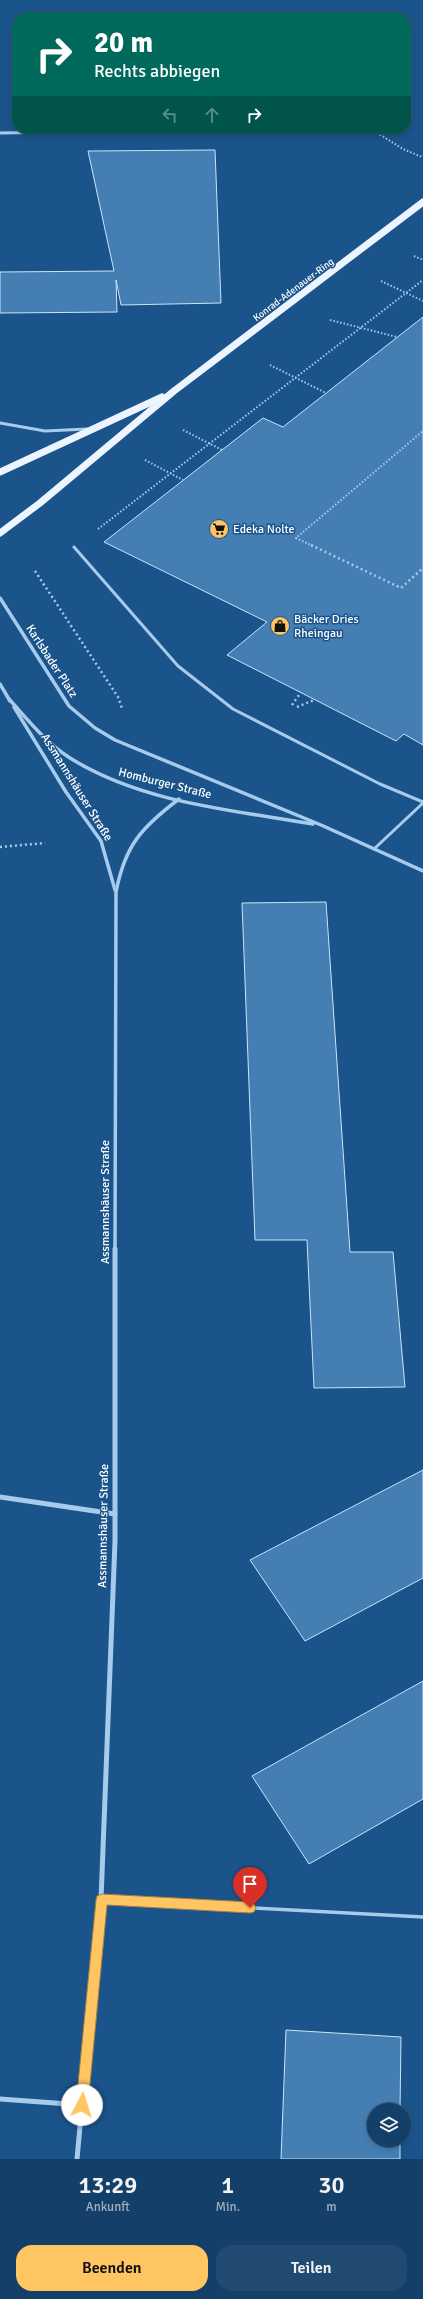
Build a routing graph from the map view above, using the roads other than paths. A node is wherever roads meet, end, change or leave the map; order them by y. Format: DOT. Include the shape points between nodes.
graph roads {
  1 [pos="0,133"];
  2 [pos="12,133"];
  3 [pos="423,202"];
  4 [pos="174,391"];
  5 [pos="0,423"];
  6 [pos="94,429"];
  7 [pos="0,472"];
  8 [pos="0,533"];
  9 [pos="74,547"];
  10 [pos="0,598"];
  11 [pos="0,684"];
  12 [pos="9,699"];
  13 [pos="95,728"];
  14 [pos="179,799"];
  15 [pos="423,802"];
  16 [pos="321,825"];
  17 [pos="374,849"];
  18 [pos="423,871"];
  19 [pos="116,892"];
  20 [pos="0,1497"];
  21 [pos="115,1514"];
  22 [pos="102,1900"];
  23 [pos="423,1917"];
  24 [pos="0,2099"];
  25 [pos="82,2105"];
  26 [pos="77,2159"];
  1 -- 2 [label="street"];
  3 -- 4 [label="main road, Konrad-Adenauer-Ring"];
  4 -- 6 [label="main road, Konrad-Adenauer-Ring"];
  4 -- 8 [label="main road, Konrad-Adenauer-Ring" via="40,503"];
  5 -- 6 [label="street" via="45,431"];
  6 -- 7 [label="main road, Konrad-Adenauer-Ring"];
  9 -- 15 [label="lane" via="178,666 220,700 272,730 380,784"];
  10 -- 13 [label="street, Karlsbader Platz" via="69,706"];
  11 -- 12 [label="street"];
  12 -- 14 [label="street, Homburger Straße" via="49,742 70,758 115,782"];
  12 -- 19 [label="street, Assmannshäuser Straße" via="66,792 101,841"];
  13 -- 16 [label="street, Homburger Straße" via="115,740"];
  14 -- 16 [label="street, Homburger Straße"];
  14 -- 19 [label="street, Assmannshäuser Straße" via="154,818 134,839 125,853"];
  15 -- 17 [label="lane"];
  16 -- 17 [label="street, Homburger Straße"];
  17 -- 18 [label="street, Homburger Straße"];
  19 -- 21 [label="street, Assmannshäuser Straße"];
  20 -- 21 [label="street"];
  21 -- 22 [label="street, Assmannshäuser Straße"];
  22 -- 23 [label="lane"];
  22 -- 25 [label="street, Assmannshäuser Straße"];
  24 -- 25 [label="street"];
  25 -- 26 [label="street, Assmannshäuser Straße"];
}
